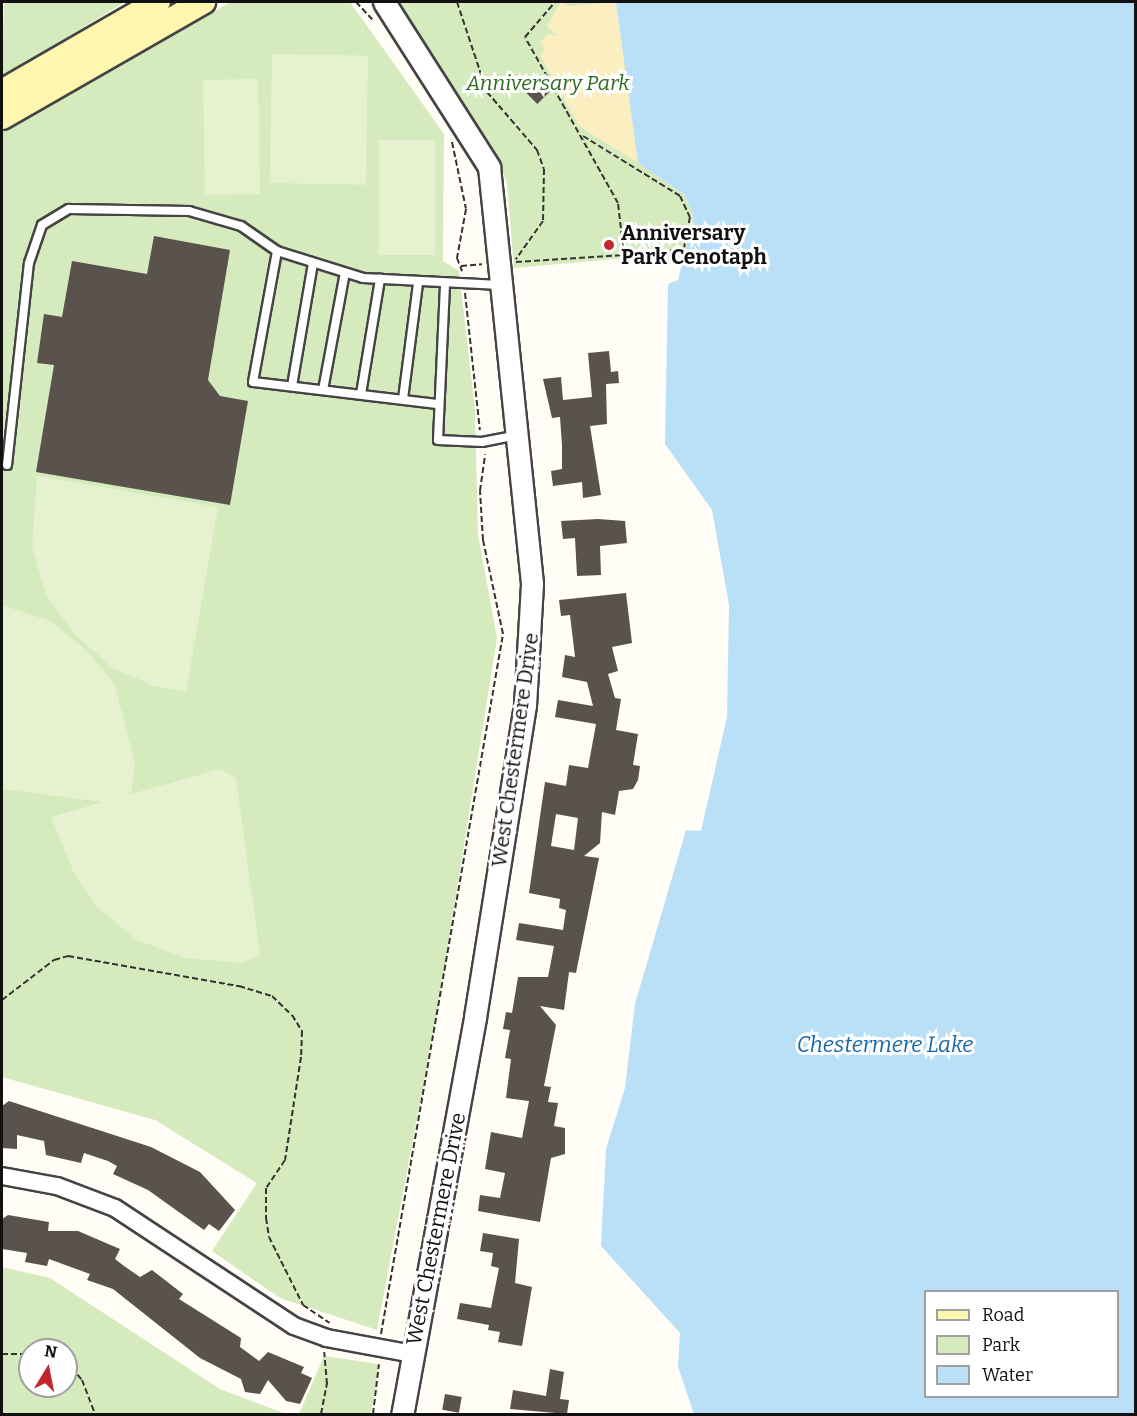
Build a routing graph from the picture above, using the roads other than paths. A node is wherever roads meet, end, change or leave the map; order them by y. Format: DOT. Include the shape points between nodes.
graph roads {
  1 [pos="158,2"];
  2 [pos="204,2"];
  3 [pos="384,2"];
  4 [pos="2,92"];
  5 [pos="2,117"];
  6 [pos="277,251"];
  7 [pos="313,263"];
  8 [pos="345,273"];
  9 [pos="380,279"];
  10 [pos="418,283"];
  11 [pos="445,285"];
  12 [pos="500,285"];
  13 [pos="292,386"];
  14 [pos="323,390"];
  15 [pos="361,394"];
  16 [pos="403,399"];
  17 [pos="437,404"];
  18 [pos="518,435"];
  19 [pos="7,465"];
  20 [pos="2,1176"];
  21 [pos="413,1354"];
  22 [pos="402,1414"];
  1 -- 4 [label="main road"];
  2 -- 5 [label="main road"];
  3 -- 12 [label="street, West Chestermere Drive" via="486,159"];
  6 -- 7 [label="lane"];
  6 -- 13 [label="lane" via="253,382"];
  6 -- 19 [label="lane" via="241,226 189,211 69,209 42,225 29,263"];
  7 -- 8 [label="lane"];
  7 -- 13 [label="lane"];
  8 -- 9 [label="lane"];
  8 -- 14 [label="lane"];
  9 -- 10 [label="lane"];
  9 -- 15 [label="lane"];
  10 -- 11 [label="lane"];
  10 -- 16 [label="lane"];
  11 -- 12 [label="lane"];
  11 -- 17 [label="lane"];
  12 -- 18 [label="street, West Chestermere Drive"];
  13 -- 14 [label="lane"];
  14 -- 15 [label="lane"];
  15 -- 16 [label="lane"];
  16 -- 17 [label="lane"];
  17 -- 18 [label="lane" via="438,440 444,444"];
  18 -- 21 [label="street, West Chestermere Drive" via="532,584 525,705"];
  20 -- 21 [label="street" via="57,1186 115,1208 173,1243 261,1309 327,1338"];
  21 -- 22 [label="street, West Chestermere Drive"];
}
